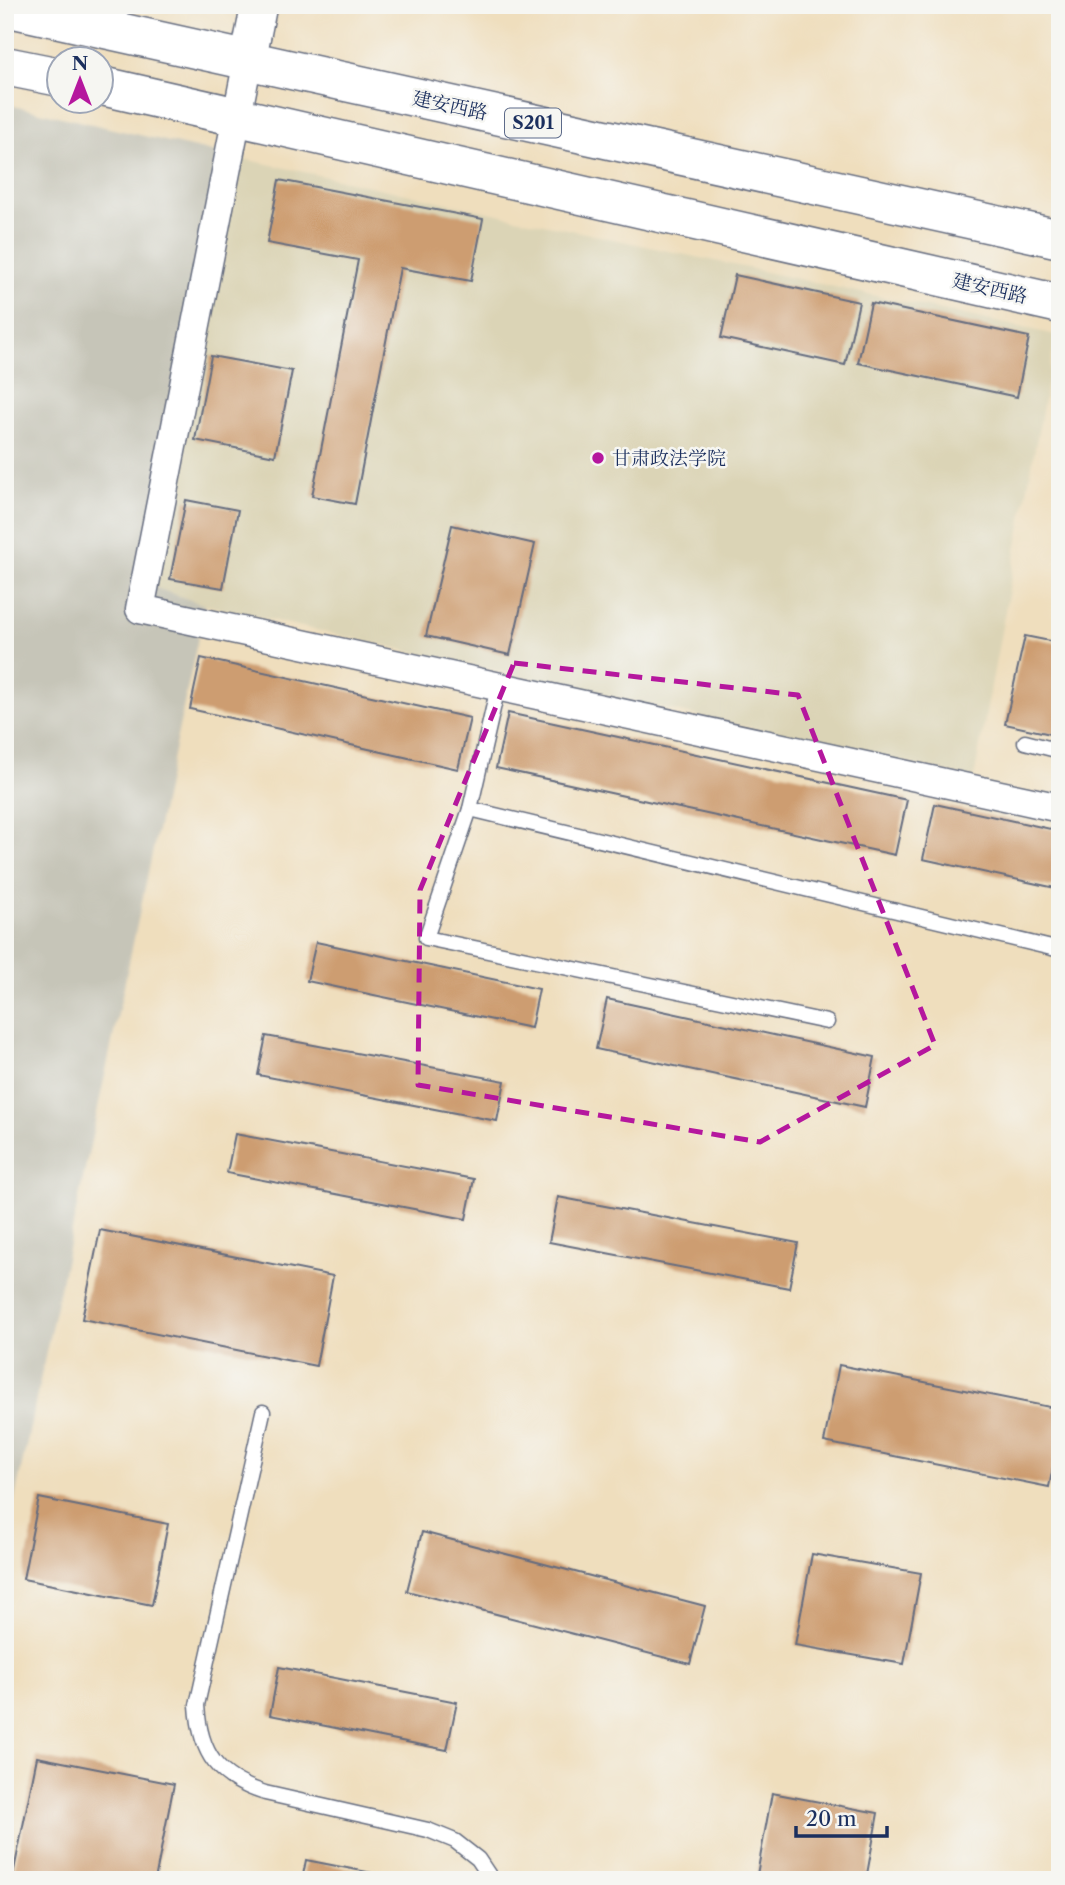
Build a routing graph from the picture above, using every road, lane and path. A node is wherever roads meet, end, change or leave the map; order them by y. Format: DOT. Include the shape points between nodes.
graph roads {
  1 [pos="259,5"];
  2 [pos="5,6"];
  3 [pos="248,60"];
  4 [pos="5,66"];
  5 [pos="46,74"];
  6 [pos="116,89"];
  7 [pos="237,116"];
  8 [pos="1060,239"];
  9 [pos="1060,304"];
  10 [pos="498,687"];
  11 [pos="1025,742"];
  12 [pos="1060,751"];
  13 [pos="1060,808"];
  14 [pos="470,809"];
  15 [pos="1060,950"];
  16 [pos="827,1022"];
  17 [pos="263,1412"];
  18 [pos="492,1880"];
  1 -- 3 [label="street"];
  2 -- 3 [label="main road, 建安西路 / S201"];
  3 -- 7 [label="street"];
  3 -- 8 [label="main road, 建安西路 / S201"];
  4 -- 5 [label="main road"];
  6 -- 7 [label="main road, 建安西路"];
  7 -- 9 [label="main road, 建安西路"];
  7 -- 10 [label="street" via="141,609"];
  10 -- 13 [label="street"];
  10 -- 14 [label="lane"];
  11 -- 12 [label="lane"];
  14 -- 15 [label="lane"];
  14 -- 16 [label="lane" via="426,938"];
  17 -- 18 [label="lane" via="197,1705 198,1730 207,1752 222,1772 242,1786 455,1840 478,1859"];
}
